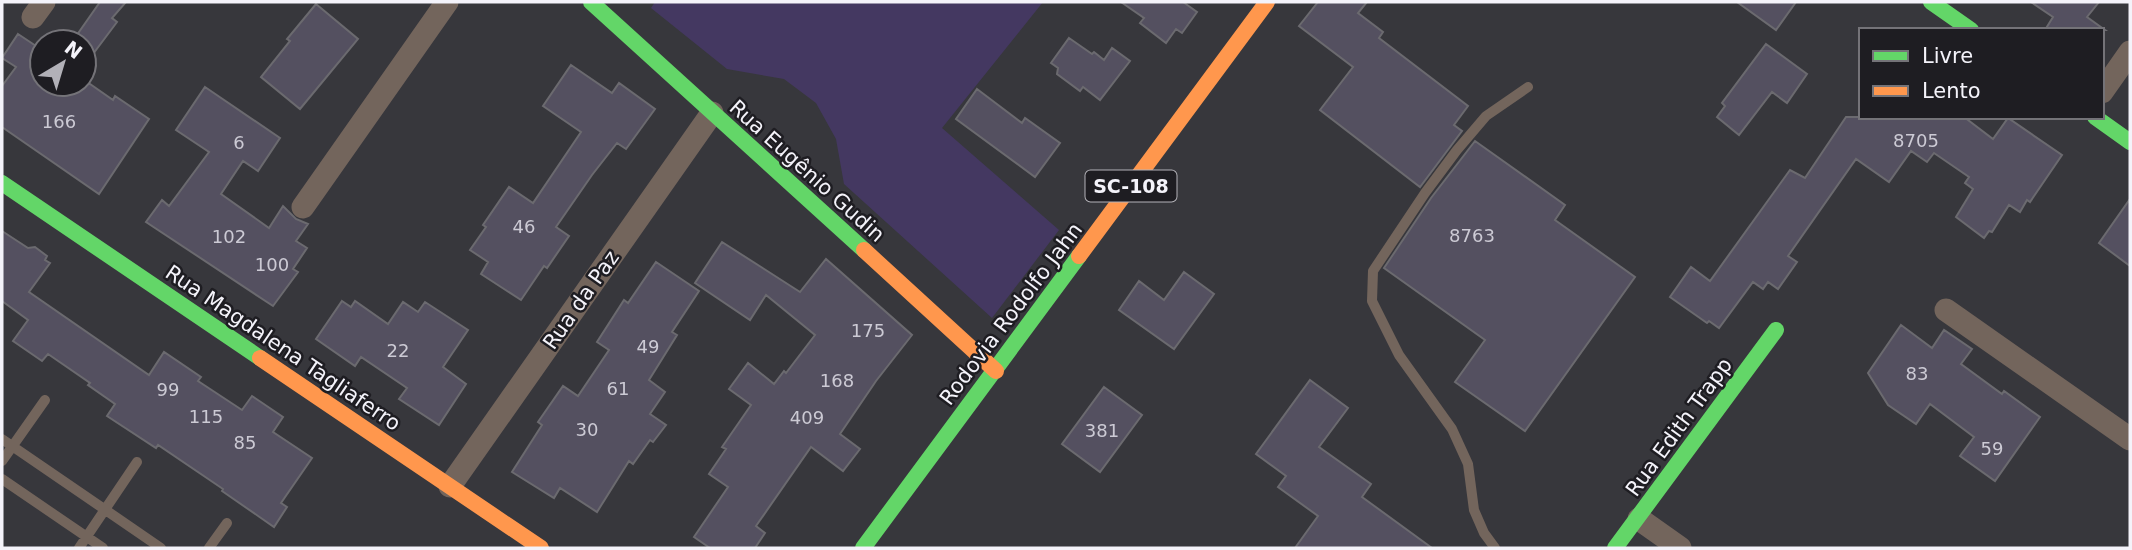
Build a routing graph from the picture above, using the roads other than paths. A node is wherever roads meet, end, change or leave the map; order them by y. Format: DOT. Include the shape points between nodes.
graph roads {
  1 [pos="447,2"];
  2 [pos="591,2"];
  3 [pos="1267,2"];
  4 [pos="1931,2"];
  5 [pos="1968,28"];
  6 [pos="2130,52"];
  7 [pos="1528,87"];
  8 [pos="2104,89"];
  9 [pos="712,113"];
  10 [pos="2098,119"];
  11 [pos="2130,142"];
  12 [pos="2,183"];
  13 [pos="303,207"];
  14 [pos="1946,310"];
  15 [pos="1776,330"];
  16 [pos="996,371"];
  17 [pos="45,400"];
  18 [pos="2,439"];
  19 [pos="2130,439"];
  20 [pos="12,446"];
  21 [pos="2,461"];
  22 [pos="137,462"];
  23 [pos="2,479"];
  24 [pos="450,486"];
  25 [pos="104,509"];
  26 [pos="1639,519"];
  27 [pos="228,523"];
  28 [pos="86,537"];
  29 [pos="79,548"];
  30 [pos="103,548"];
  31 [pos="161,548"];
  32 [pos="209,548"];
  33 [pos="541,548"];
  34 [pos="863,548"];
  35 [pos="1495,548"];
  36 [pos="1615,548"];
  37 [pos="1680,548"];
  1 -- 13 [label="street"];
  2 -- 9 [label="street, Rua Eugênio Gudin"];
  3 -- 16 [label="street, Rodovia Rodolfo Jahn / SC-108"];
  4 -- 5 [label="street"];
  6 -- 8 [label="street"];
  7 -- 35 [label="lane" via="1486,116 1457,150 1373,271 1372,301 1399,355 1452,429 1468,464 1474,510"];
  9 -- 16 [label="street, Rua Eugênio Gudin"];
  9 -- 24 [label="street, Rua da Paz"];
  10 -- 11 [label="street"];
  12 -- 24 [label="street, Rua Magdalena Tagliaferro"];
  14 -- 19 [label="street"];
  15 -- 26 [label="street, Rua Edith Trapp"];
  16 -- 34 [label="street, Rodovia Rodolfo Jahn / SC-108"];
  17 -- 20 [label="lane"];
  18 -- 20 [label="lane"];
  20 -- 21 [label="lane"];
  20 -- 25 [label="lane"];
  22 -- 25 [label="lane"];
  23 -- 28 [label="lane"];
  24 -- 33 [label="street, Rua Magdalena Tagliaferro"];
  25 -- 28 [label="lane"];
  25 -- 31 [label="lane"];
  26 -- 36 [label="street, Rua Edith Trapp"];
  26 -- 37 [label="street"];
  27 -- 32 [label="lane"];
  28 -- 29 [label="lane"];
  28 -- 30 [label="lane"];
}
